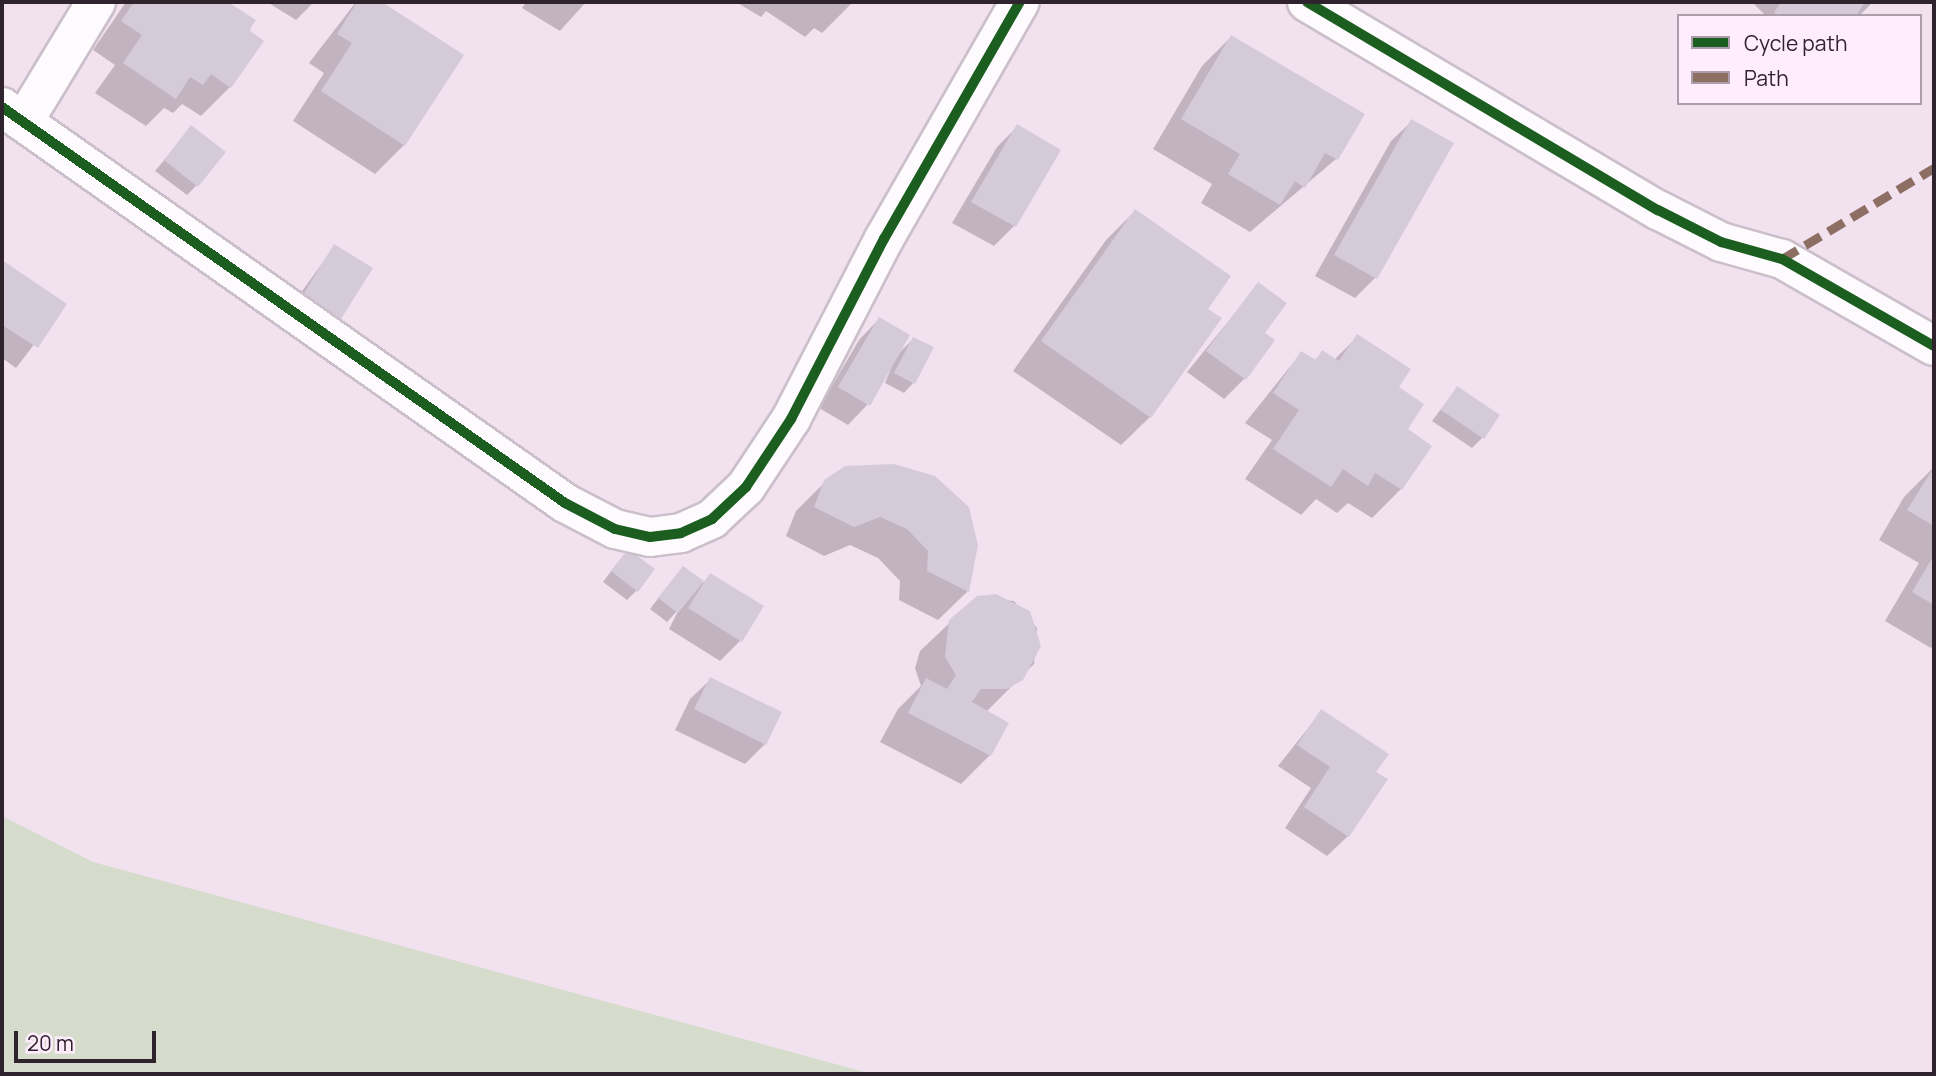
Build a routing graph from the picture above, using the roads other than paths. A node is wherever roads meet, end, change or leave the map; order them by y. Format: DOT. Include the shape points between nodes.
graph roads {
  1 [pos="96,2"];
  2 [pos="1020,2"];
  3 [pos="1307,2"];
  4 [pos="13,114"];
  5 [pos="1934,346"];
  1 -- 4 [label="street"];
  2 -- 4 [label="street" via="884,239 791,419 728,506 681,533 650,537 615,529 565,503"];
  3 -- 5 [label="street" via="1658,210 1721,242 1782,259"];
}
